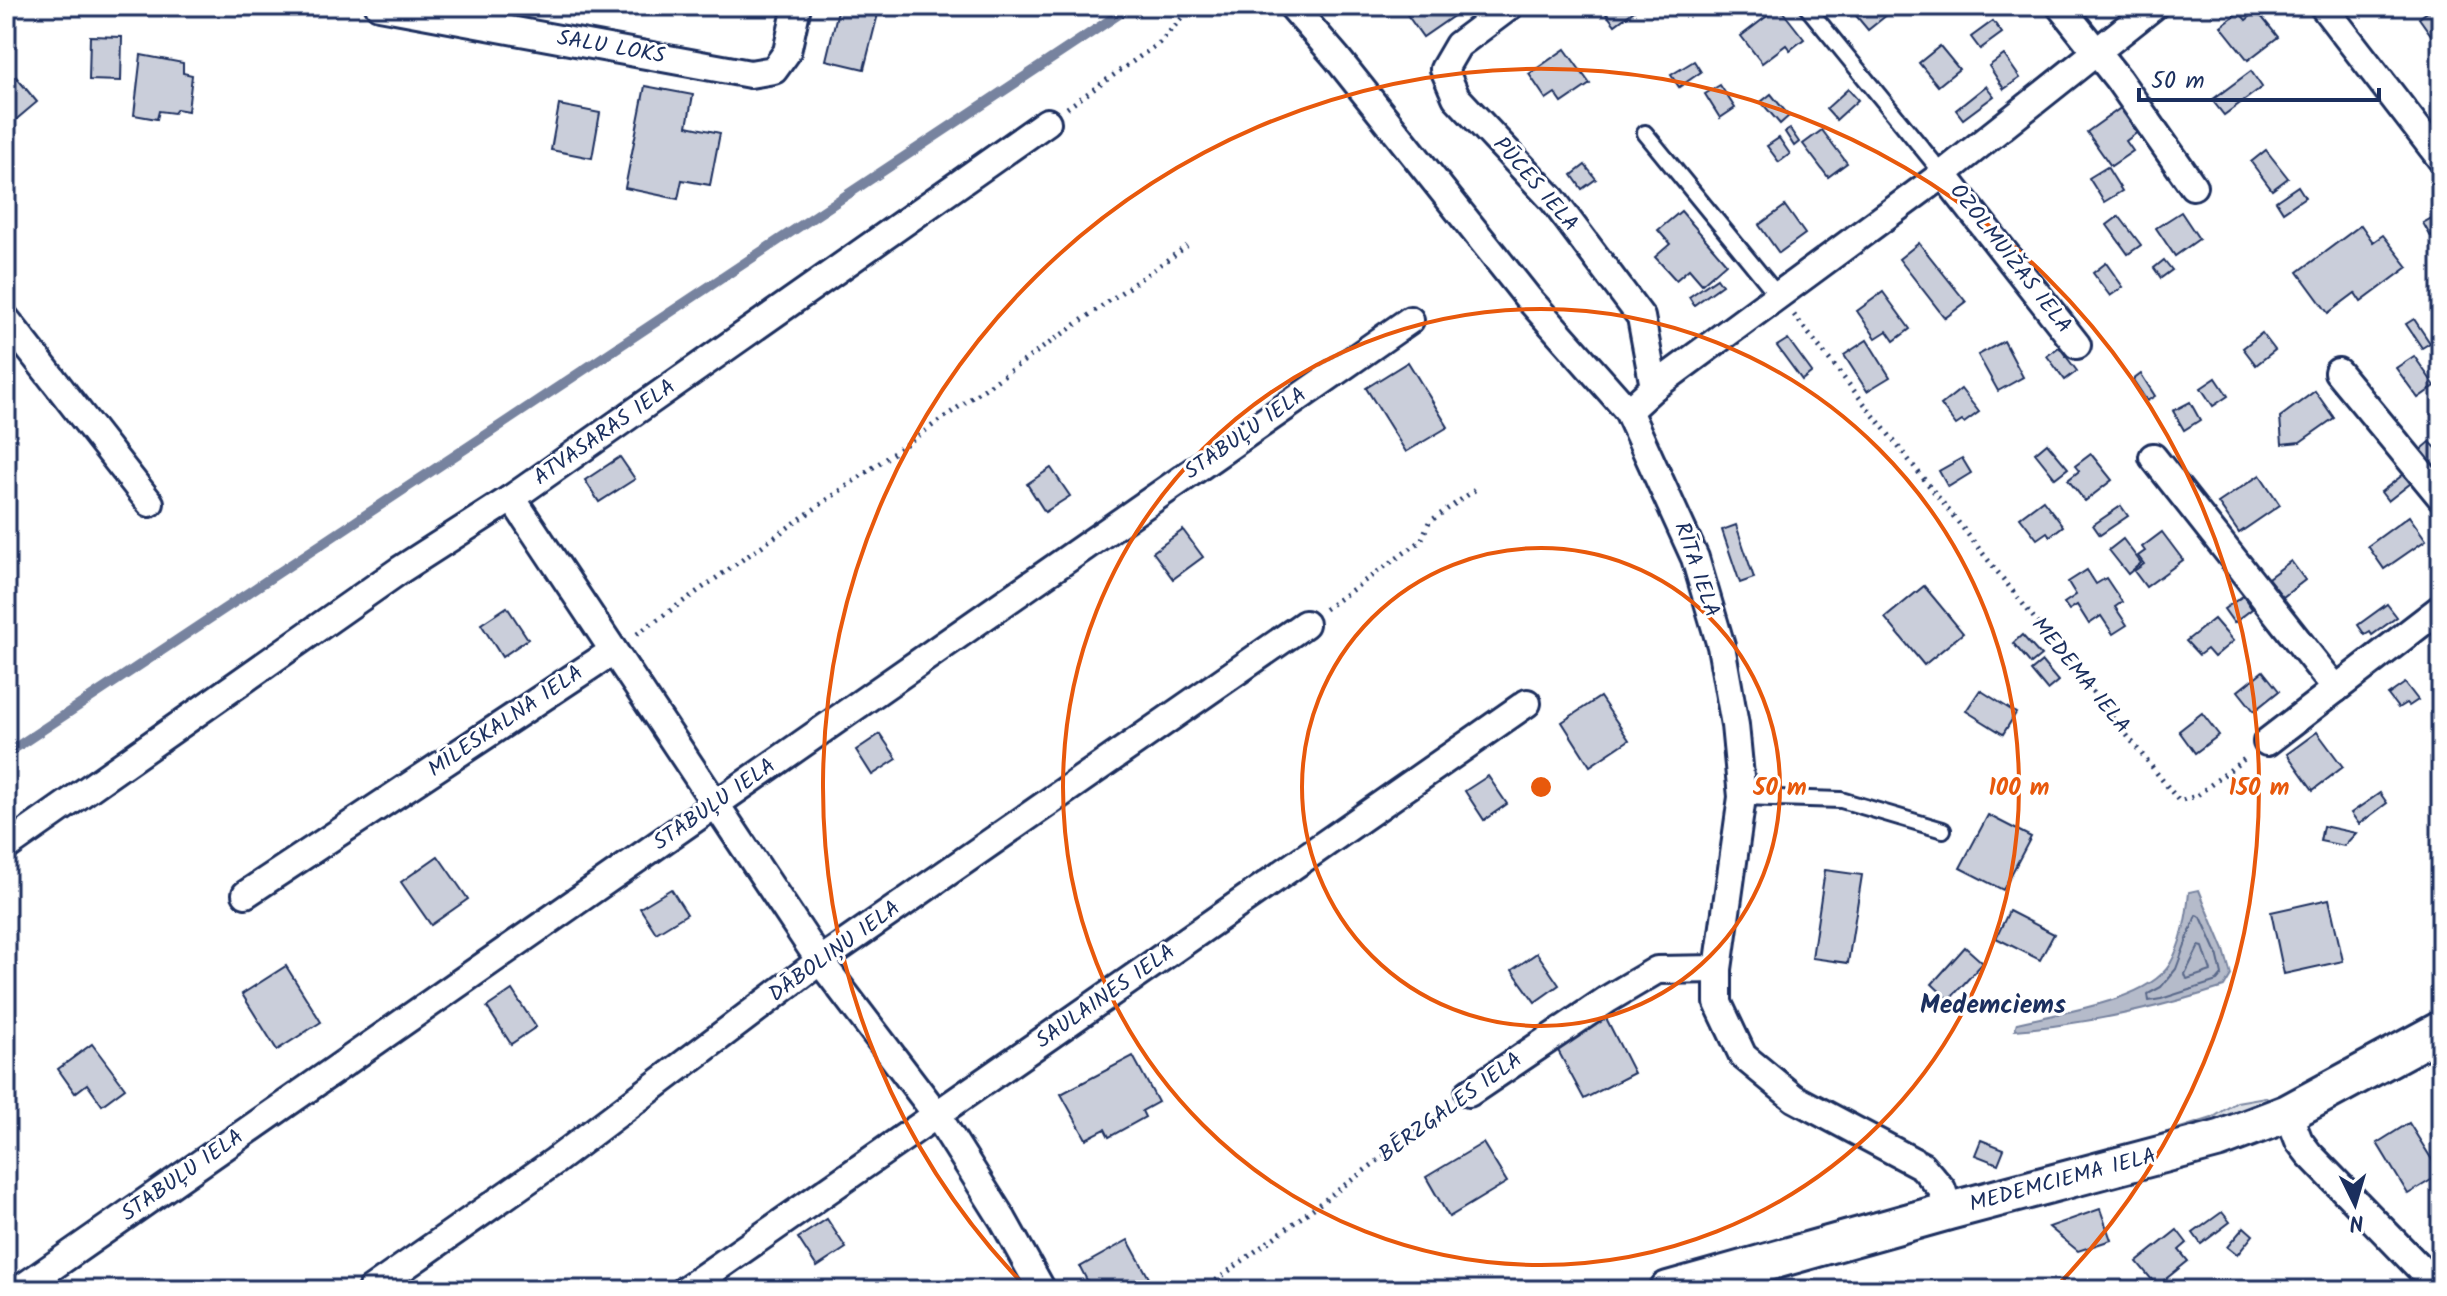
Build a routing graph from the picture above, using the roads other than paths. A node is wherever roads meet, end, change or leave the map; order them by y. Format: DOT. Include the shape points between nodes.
graph roads {
  1 [pos="379,6"];
  2 [pos="797,6"];
  3 [pos="1292,6"];
  4 [pos="1510,6"];
  5 [pos="1806,6"];
  6 [pos="2060,6"];
  7 [pos="2154,6"];
  8 [pos="2323,6"];
  9 [pos="2096,51"];
  10 [pos="1047,122"];
  11 [pos="1645,133"];
  12 [pos="2441,159"];
  13 [pos="1943,174"];
  14 [pos="2193,186"];
  15 [pos="1779,297"];
  16 [pos="6,319"];
  17 [pos="1410,320"];
  18 [pos="2077,345"];
  19 [pos="2338,372"];
  20 [pos="1654,387"];
  21 [pos="1628,411"];
  22 [pos="2153,457"];
  23 [pos="2441,497"];
  24 [pos="512,498"];
  25 [pos="150,503"];
  26 [pos="2441,608"];
  27 [pos="1305,624"];
  28 [pos="613,651"];
  29 [pos="2336,689"];
  30 [pos="1527,703"];
  31 [pos="2267,742"];
  32 [pos="1742,797"];
  33 [pos="716,805"];
  34 [pos="1943,830"];
  35 [pos="6,847"];
  36 [pos="246,894"];
  37 [pos="820,961"];
  38 [pos="1718,969"];
  39 [pos="2441,1030"];
  40 [pos="1469,1093"];
  41 [pos="2288,1113"];
  42 [pos="937,1115"];
  43 [pos="1949,1211"];
  44 [pos="19,1290"];
  45 [pos="371,1290"];
  46 [pos="685,1290"];
  47 [pos="1042,1290"];
  48 [pos="1668,1290"];
  49 [pos="2441,1290"];
  1 -- 2 [label="street, SALU LOKS" via="750,74 774,70 787,52"];
  3 -- 21 [label="street, RĪTA IELA" via="1528,298"];
  4 -- 20 [label="street, PŪCES IELA" via="1458,45 1444,69 1456,97 1553,200 1641,317"];
  5 -- 13 [label="lane, OZOLMUIŽAS IELA"];
  6 -- 9 [label="street"];
  7 -- 9 [label="street, OZOLMUIŽAS IELA"];
  8 -- 12 [label="street"];
  9 -- 13 [label="street, OZOLMUIŽAS IELA"];
  9 -- 14 [label="street"];
  10 -- 24 [label="street, ATVASARAS IELA"];
  11 -- 15 [label="lane"];
  13 -- 15 [label="street, OZOLMUIŽAS IELA"];
  13 -- 18 [label="street, OZOLMUIŽAS IELA"];
  15 -- 20 [label="street, OZOLMUIŽAS IELA"];
  16 -- 25 [label="street"];
  17 -- 33 [label="street, STABUĻU IELA"];
  19 -- 23 [label="street"];
  20 -- 21 [label="street, OZOLMUIŽAS IELA"];
  21 -- 32 [label="street, RĪTA IELA" via="1700,573 1724,662"];
  22 -- 29 [label="street"];
  24 -- 28 [label="street"];
  24 -- 35 [label="street, ATVASARAS IELA" via="400,570"];
  26 -- 29 [label="street"];
  27 -- 37 [label="street, DĀBOLIŅU IELA"];
  28 -- 33 [label="street"];
  28 -- 36 [label="street, MĪLESKALNA IELA"];
  29 -- 31 [label="street"];
  30 -- 42 [label="street, SAULAINES IELA"];
  32 -- 34 [label="lane" via="1841,800"];
  32 -- 38 [label="street, RĪTA IELA"];
  33 -- 37 [label="street"];
  33 -- 44 [label="street, STABUĻU IELA"];
  37 -- 42 [label="street"];
  37 -- 45 [label="street, DĀBOLIŅU IELA" via="555,1161"];
  38 -- 40 [label="street, BĒRZGALES IELA" via="1657,970"];
  38 -- 43 [label="street, RĪTA IELA" via="1718,1003 1743,1056 1794,1098 1922,1166 1942,1189"];
  39 -- 41 [label="street, MEDEMCIEMA IELA"];
  41 -- 43 [label="street, MEDEMCIEMA IELA" via="2220,1139"];
  41 -- 49 [label="street" via="2309,1154"];
  42 -- 46 [label="street, SAULAINES IELA"];
  42 -- 47 [label="street"];
  43 -- 48 [label="street, MEDEMCIEMA IELA"];
}
